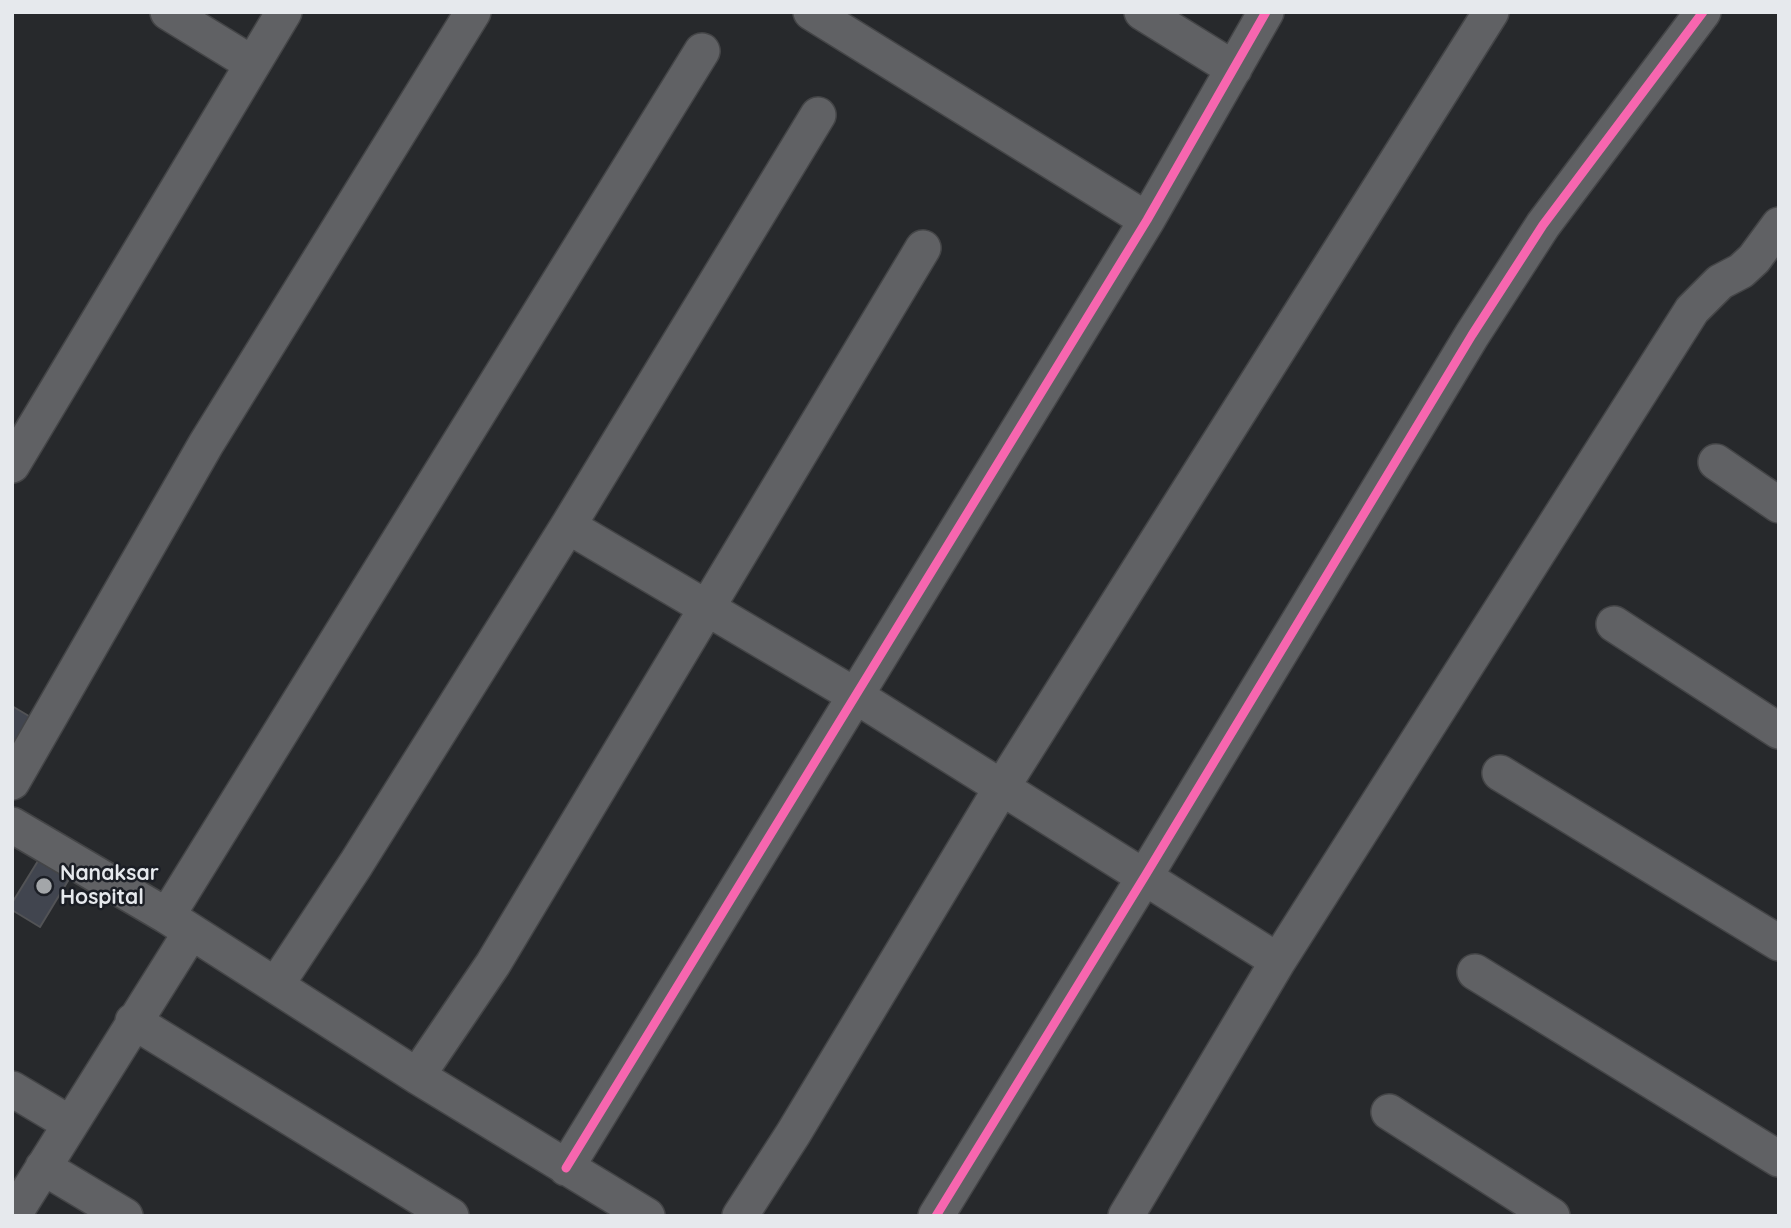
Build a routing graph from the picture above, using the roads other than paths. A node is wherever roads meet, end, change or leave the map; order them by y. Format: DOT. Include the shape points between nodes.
graph roads {
  1 [pos="168,12"];
  2 [pos="284,12"];
  3 [pos="473,12"];
  4 [pos="811,12"];
  5 [pos="1142,12"];
  6 [pos="1266,12"];
  7 [pos="1491,12"];
  8 [pos="1703,12"];
  9 [pos="702,51"];
  10 [pos="251,63"];
  11 [pos="1234,69"];
  12 [pos="818,115"];
  13 [pos="1147,220"];
  14 [pos="1779,225"];
  15 [pos="923,248"];
  16 [pos="1766,267"];
  17 [pos="1716,463"];
  18 [pos="12,465"];
  19 [pos="1779,505"];
  20 [pos="568,526"];
  21 [pos="706,606"];
  22 [pos="1614,624"];
  23 [pos="856,696"];
  24 [pos="1779,731"];
  25 [pos="1500,773"];
  26 [pos="12,782"];
  27 [pos="1002,787"];
  28 [pos="12,825"];
  29 [pos="1146,876"];
  30 [pos="179,924"];
  31 [pos="1779,943"];
  32 [pos="1278,961"];
  33 [pos="1475,972"];
  34 [pos="275,985"];
  35 [pos="132,1021"];
  36 [pos="417,1076"];
  37 [pos="12,1089"];
  38 [pos="1389,1112"];
  39 [pos="69,1123"];
  40 [pos="1779,1159"];
  41 [pos="43,1167"];
  42 [pos="566,1168"];
  43 [pos="13,1216"];
  44 [pos="125,1216"];
  45 [pos="451,1216"];
  46 [pos="646,1216"];
  47 [pos="740,1216"];
  48 [pos="936,1216"];
  49 [pos="1126,1216"];
  50 [pos="1552,1216"];
  1 -- 10 [label="street"];
  2 -- 10 [label="street"];
  3 -- 26 [label="street" via="206,444"];
  4 -- 13 [label="street"];
  5 -- 11 [label="street"];
  6 -- 11 [label="street"];
  7 -- 27 [label="street"];
  8 -- 29 [label="street" via="1544,225 1472,335"];
  9 -- 30 [label="street"];
  10 -- 18 [label="street"];
  11 -- 13 [label="street"];
  12 -- 20 [label="street"];
  13 -- 23 [label="street"];
  14 -- 16 [label="street"];
  15 -- 21 [label="street"];
  16 -- 32 [label="street" via="1741,271 1720,282 1692,310"];
  17 -- 19 [label="street"];
  20 -- 21 [label="street"];
  20 -- 34 [label="street"];
  21 -- 23 [label="street"];
  21 -- 36 [label="street" via="493,964"];
  22 -- 24 [label="street"];
  23 -- 27 [label="street"];
  23 -- 42 [label="street"];
  25 -- 31 [label="street"];
  27 -- 29 [label="street"];
  27 -- 47 [label="street"];
  28 -- 30 [label="street"];
  29 -- 32 [label="street"];
  29 -- 48 [label="street"];
  30 -- 34 [label="street"];
  30 -- 35 [label="street"];
  32 -- 49 [label="street"];
  33 -- 40 [label="street"];
  34 -- 36 [label="street"];
  35 -- 39 [label="street"];
  35 -- 45 [label="street"];
  36 -- 42 [label="street"];
  37 -- 39 [label="street"];
  38 -- 50 [label="street"];
  39 -- 41 [label="street"];
  41 -- 43 [label="street"];
  41 -- 44 [label="street"];
  42 -- 46 [label="street"];
}
